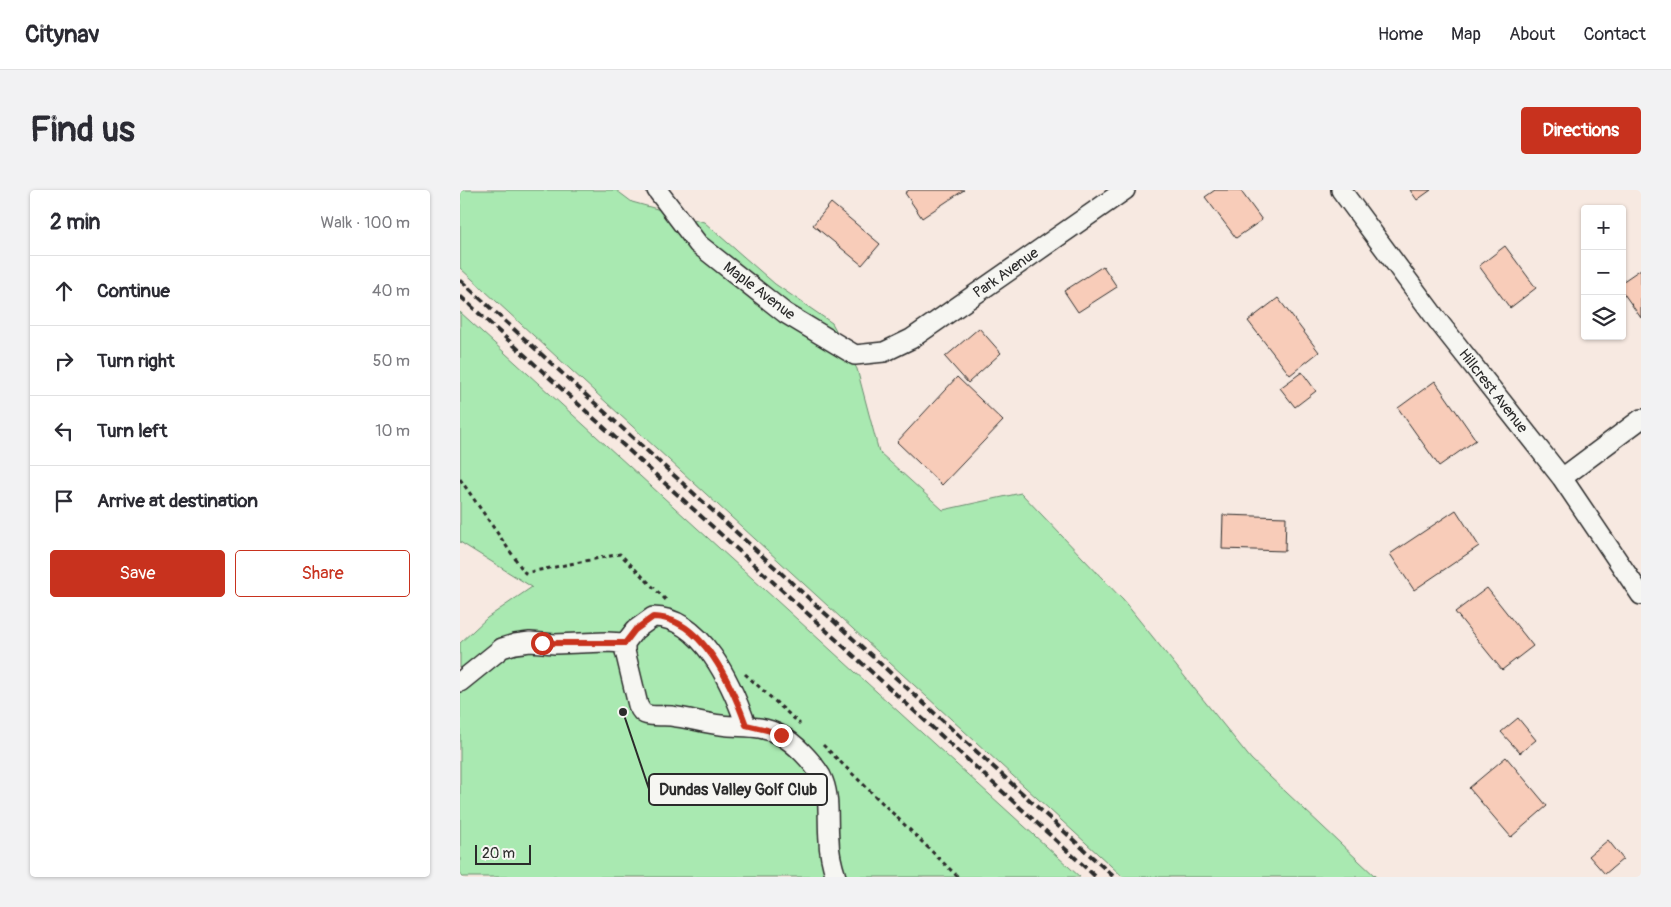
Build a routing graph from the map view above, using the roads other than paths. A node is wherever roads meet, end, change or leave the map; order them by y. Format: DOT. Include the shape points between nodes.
graph roads {
  1 [pos="657,190"];
  2 [pos="1125,190"];
  3 [pos="1341,190"];
  4 [pos="884,352"];
  5 [pos="1641,419"];
  6 [pos="1562,478"];
  7 [pos="1641,595"];
  8 [pos="625,643"];
  9 [pos="460,682"];
  10 [pos="746,725"];
  11 [pos="836,877"];
  1 -- 4 [label="street, Maple Avenue" via="698,244 785,313 855,355"];
  2 -- 4 [label="street, Park Avenue" via="911,340"];
  3 -- 6 [label="street, Hillcrest Avenue" via="1438,321"];
  5 -- 6 [label="street"];
  6 -- 7 [label="street, Hillcrest Avenue"];
  8 -- 9 [label="street" via="515,644 502,648"];
  8 -- 10 [label="street" via="642,712 721,725"];
  8 -- 10 [label="street" via="635,630 653,617 674,620 711,653 734,694"];
  10 -- 11 [label="street" via="781,735 821,776 827,794 830,855"];
}
